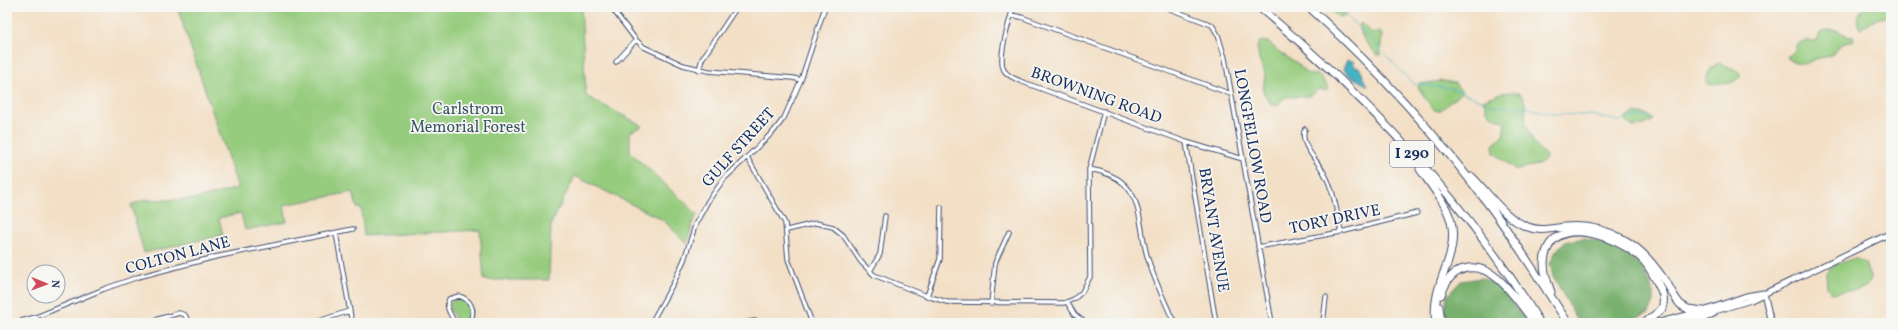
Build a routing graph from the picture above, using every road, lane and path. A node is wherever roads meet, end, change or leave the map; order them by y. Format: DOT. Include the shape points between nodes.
graph roads {
  1 [pos="611,7"];
  2 [pos="825,7"];
  3 [pos="1013,7"];
  4 [pos="1165,7"];
  5 [pos="1258,7"];
  6 [pos="1309,7"];
  7 [pos="735,8"];
  8 [pos="1011,15"];
  9 [pos="636,40"];
  10 [pos="616,62"];
  11 [pos="699,70"];
  12 [pos="801,80"];
  13 [pos="1230,94"];
  14 [pos="1104,111"];
  15 [pos="1305,129"];
  16 [pos="1437,139"];
  17 [pos="1186,142"];
  18 [pos="1403,144"];
  19 [pos="747,157"];
  20 [pos="1243,160"];
  21 [pos="1089,169"];
  22 [pos="941,207"];
  23 [pos="1416,213"];
  24 [pos="885,216"];
  25 [pos="353,229"];
  26 [pos="787,230"];
  27 [pos="1009,232"];
  28 [pos="1341,232"];
  29 [pos="1891,233"];
  30 [pos="336,234"];
  31 [pos="1258,247"];
  32 [pos="870,272"];
  33 [pos="1764,293"];
  34 [pos="927,296"];
  35 [pos="1326,297"];
  36 [pos="1554,301"];
  37 [pos="1067,302"];
  38 [pos="991,304"];
  39 [pos="349,311"];
  40 [pos="1703,311"];
  41 [pos="1713,313"];
  42 [pos="14,323"];
  43 [pos="145,323"];
  44 [pos="189,323"];
  45 [pos="313,323"];
  46 [pos="352,323"];
  47 [pos="455,323"];
  48 [pos="469,323"];
  49 [pos="651,323"];
  50 [pos="744,323"];
  51 [pos="766,323"];
  52 [pos="812,323"];
  53 [pos="1086,323"];
  54 [pos="1176,323"];
  55 [pos="1216,323"];
  56 [pos="1272,323"];
  57 [pos="1323,323"];
  58 [pos="1436,323"];
  59 [pos="1441,323"];
  60 [pos="1535,323"];
  61 [pos="1540,323"];
  62 [pos="1568,323"];
  63 [pos="1645,323"];
  64 [pos="1656,323"];
  65 [pos="1676,323"];
  66 [pos="1694,323"];
  67 [pos="1771,323"];
  1 -- 9 [label="street"];
  2 -- 12 [label="street, GULF STREET"];
  3 -- 8 [label="street, BROWNING ROAD"];
  4 -- 13 [label="street, LONGFELLOW ROAD" via="1213,26 1224,54"];
  5 -- 18 [label="highway, I 290" via="1342,80"];
  6 -- 16 [label="highway, I 290" via="1368,64"];
  7 -- 11 [label="street" via="702,58"];
  8 -- 13 [label="street"];
  8 -- 14 [label="street, BROWNING ROAD" via="1002,57 1006,73 1020,81"];
  9 -- 10 [label="street"];
  9 -- 11 [label="street" via="654,53"];
  11 -- 12 [label="street"];
  12 -- 19 [label="street, GULF STREET" via="781,123"];
  13 -- 20 [label="street, LONGFELLOW ROAD"];
  14 -- 17 [label="street, BROWNING ROAD"];
  14 -- 21 [label="street"];
  15 -- 28 [label="street" via="1304,140 1329,184"];
  16 -- 36 [label="highway, I 290" via="1496,216"];
  16 -- 40 [label="highway" via="1502,209 1518,222 1537,230 1570,226 1589,227 1622,238 1643,252 1652,262 1681,304 1688,309"];
  17 -- 20 [label="street, BROWNING ROAD"];
  17 -- 55 [label="street, BRYANT AVENUE"];
  18 -- 58 [label="highway" via="1437,193 1452,226 1453,248 1436,296"];
  18 -- 61 [label="highway, I 290" via="1444,190 1481,238"];
  19 -- 26 [label="street" via="782,215"];
  19 -- 49 [label="street, GULF STREET" via="724,179 704,208 678,274"];
  20 -- 31 [label="street, LONGFELLOW ROAD"];
  21 -- 37 [label="street" via="1090,277 1082,292"];
  21 -- 54 [label="street" via="1115,177 1132,192 1137,202 1148,261"];
  22 -- 34 [label="street" via="940,259"];
  23 -- 28 [label="street, TORY DRIVE"];
  24 -- 32 [label="street" via="880,254"];
  25 -- 30 [label="street, COLTON LANE"];
  26 -- 32 [label="street" via="816,223 832,226 844,235"];
  26 -- 52 [label="street" via="788,259"];
  27 -- 38 [label="street" via="995,263"];
  28 -- 31 [label="street, TORY DRIVE"];
  29 -- 33 [label="main road"];
  30 -- 39 [label="street"];
  30 -- 42 [label="street, COLTON LANE" via="218,257 138,277 36,317"];
  31 -- 56 [label="street, LONGFELLOW ROAD"];
  32 -- 34 [label="street"];
  33 -- 40 [label="main road" via="1746,296"];
  33 -- 41 [label="main road"];
  33 -- 67 [label="main road"];
  34 -- 38 [label="street" via="951,302"];
  35 -- 57 [label="street"];
  36 -- 62 [label="highway, I 290"];
  36 -- 63 [label="highway" via="1544,266 1550,245 1568,233 1597,234 1621,244 1638,255 1646,263 1661,289 1664,298 1662,309"];
  37 -- 38 [label="street"];
  37 -- 53 [label="street" via="1075,315"];
  39 -- 45 [label="street"];
  39 -- 46 [label="street"];
  40 -- 64 [label="main road"];
  41 -- 65 [label="main road"];
  41 -- 66 [label="highway"];
  43 -- 44 [label="street" via="179,312 183,313"];
  47 -- 48 [label="street" via="447,304 449,299 459,296 465,297 473,308"];
  50 -- 51 [label="street"];
  59 -- 60 [label="highway" via="1440,304 1447,282 1457,271 1471,268 1484,269 1495,275"];
}
